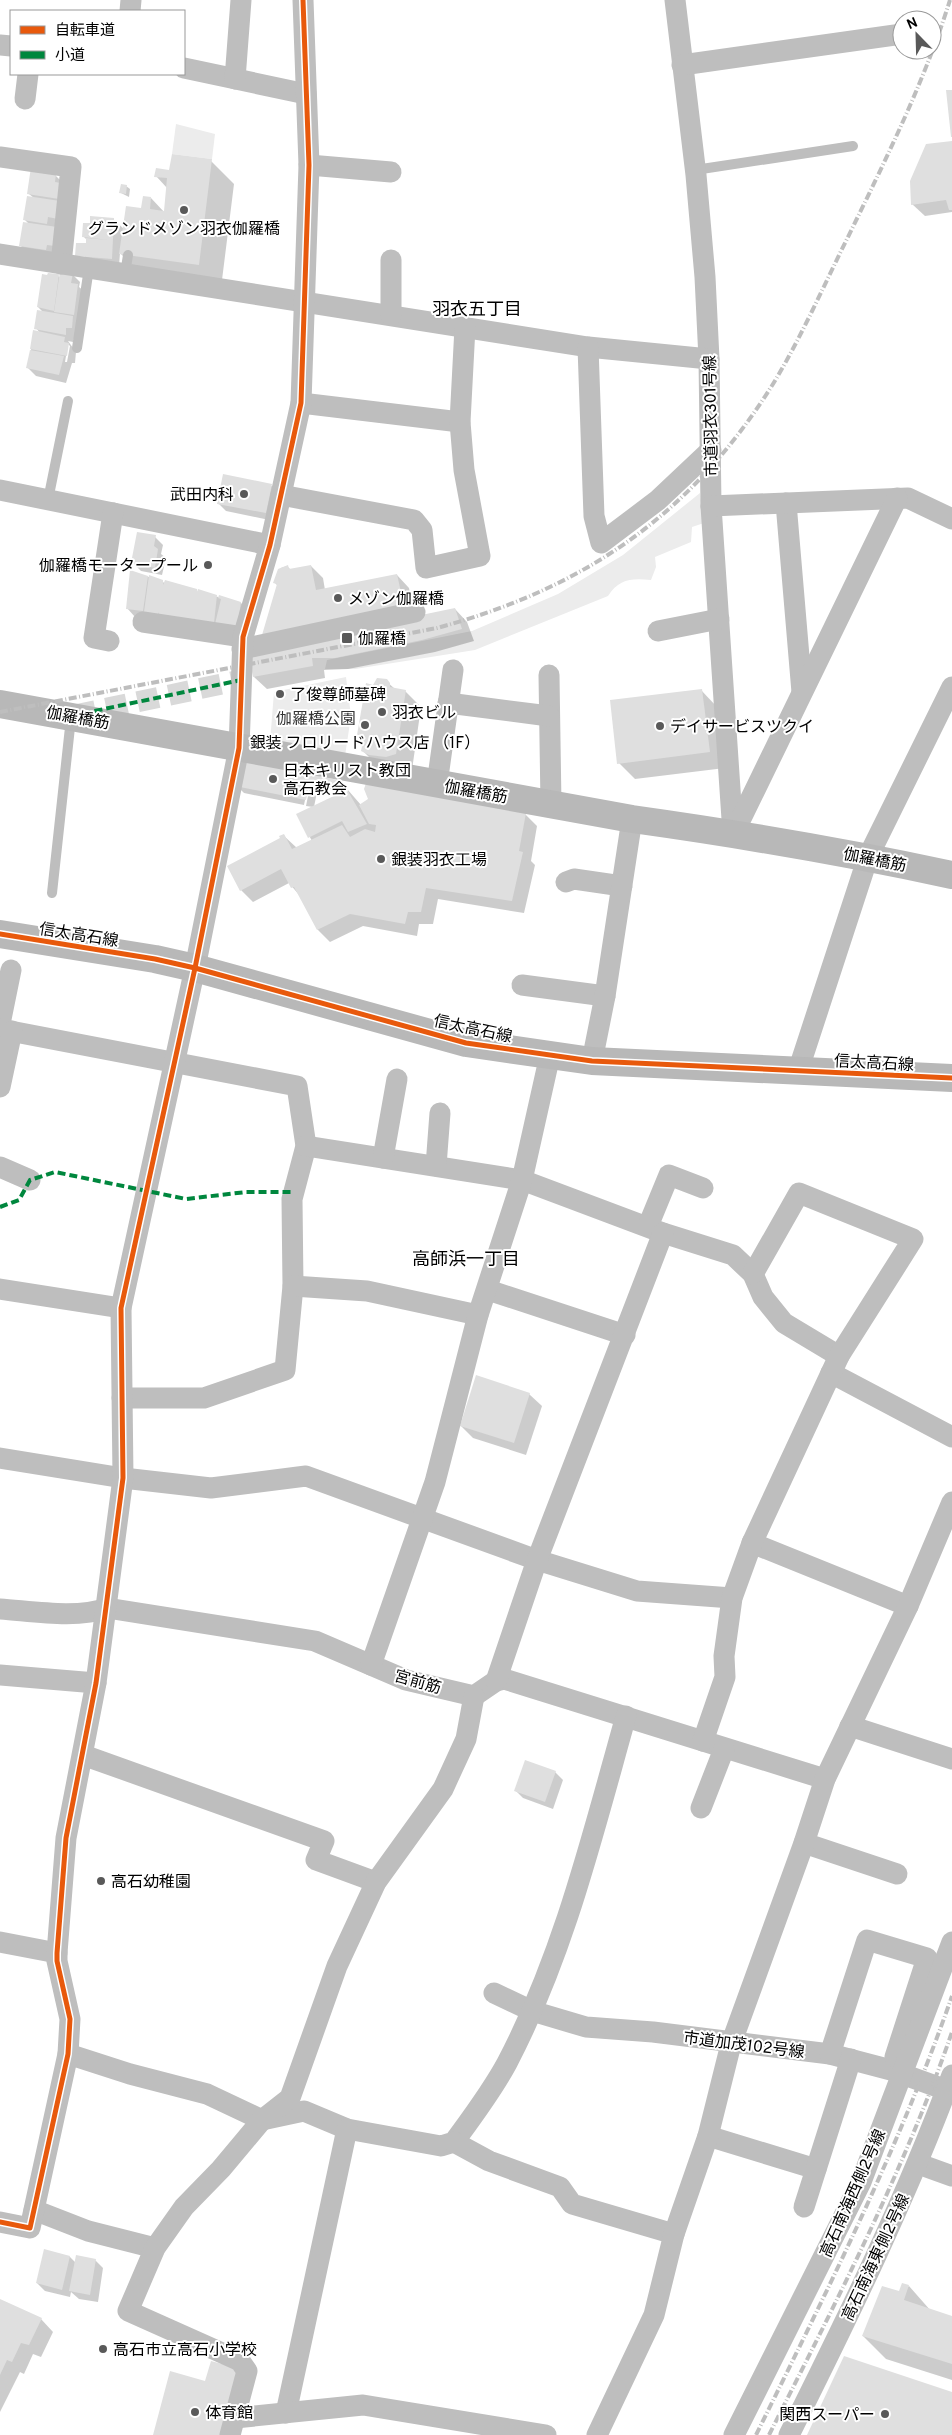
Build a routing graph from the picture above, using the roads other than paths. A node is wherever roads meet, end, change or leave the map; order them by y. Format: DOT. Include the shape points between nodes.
graph roads {
  1 [pos="241,0"];
  2 [pos="303,0"];
  3 [pos="675,0"];
  4 [pos="892,35"];
  5 [pos="682,65"];
  6 [pos="185,68"];
  7 [pos="28,75"];
  8 [pos="235,79"];
  9 [pos="306,94"];
  10 [pos="25,98"];
  11 [pos="853,146"];
  12 [pos="0,157"];
  13 [pos="308,166"];
  14 [pos="695,170"];
  15 [pos="391,172"];
  16 [pos="0,254"];
  17 [pos="391,260"];
  18 [pos="61,264"];
  19 [pos="89,268"];
  20 [pos="305,302"];
  21 [pos="391,316"];
  22 [pos="465,327"];
  23 [pos="588,347"];
  24 [pos="77,348"];
  25 [pos="709,359"];
  26 [pos="68,401"];
  27 [pos="301,403"];
  28 [pos="460,422"];
  29 [pos="711,450"];
  30 [pos="0,490"];
  31 [pos="281,496"];
  32 [pos="897,498"];
  33 [pos="48,500"];
  34 [pos="786,503"];
  35 [pos="712,506"];
  36 [pos="114,513"];
  37 [pos="952,519"];
  38 [pos="270,545"];
  39 [pos="415,612"];
  40 [pos="718,618"];
  41 [pos="143,622"];
  42 [pos="658,631"];
  43 [pos="109,641"];
  44 [pos="243,643"];
  45 [pos="453,670"];
  46 [pos="548,675"];
  47 [pos="952,687"];
  48 [pos="802,693"];
  49 [pos="448,703"];
  50 [pos="0,704"];
  51 [pos="71,716"];
  52 [pos="549,716"];
  53 [pos="239,748"];
  54 [pos="437,784"];
  55 [pos="551,805"];
  56 [pos="632,819"];
  57 [pos="734,834"];
  58 [pos="868,857"];
  59 [pos="952,875"];
  60 [pos="566,882"];
  61 [pos="622,886"];
  62 [pos="52,893"];
  63 [pos="0,934"];
  64 [pos="195,968"];
  65 [pos="11,970"];
  66 [pos="522,985"];
  67 [pos="605,996"];
  68 [pos="4,1028"];
  69 [pos="550,1055"];
  70 [pos="592,1061"];
  71 [pos="173,1062"];
  72 [pos="798,1071"];
  73 [pos="952,1078"];
  74 [pos="397,1079"];
  75 [pos="0,1087"];
  76 [pos="440,1113"];
  77 [pos="306,1146"];
  78 [pos="383,1158"];
  79 [pos="436,1166"];
  80 [pos="0,1167"];
  81 [pos="30,1180"];
  82 [pos="522,1180"];
  83 [pos="703,1188"];
  84 [pos="656,1229"];
  85 [pos="753,1274"];
  86 [pos="292,1286"];
  87 [pos="0,1289"];
  88 [pos="488,1290"];
  89 [pos="121,1308"];
  90 [pos="478,1315"];
  91 [pos="625,1335"];
  92 [pos="835,1365"];
  93 [pos="122,1398"];
  94 [pos="952,1437"];
  95 [pos="0,1458"];
  96 [pos="123,1478"];
  97 [pos="952,1502"];
  98 [pos="421,1518"];
  99 [pos="752,1543"];
  100 [pos="537,1560"];
  101 [pos="732,1598"];
  102 [pos="908,1606"];
  103 [pos="107,1608"];
  104 [pos="0,1609"];
  105 [pos="371,1665"];
  106 [pos="0,1675"];
  107 [pos="496,1681"];
  108 [pos="96,1683"];
  109 [pos="474,1696"];
  110 [pos="626,1716"];
  111 [pos="850,1726"];
  112 [pos="702,1741"];
  113 [pos="724,1749"];
  114 [pos="83,1755"];
  115 [pos="952,1759"];
  116 [pos="825,1779"];
  117 [pos="701,1808"];
  118 [pos="804,1843"];
  119 [pos="897,1874"];
  120 [pos="376,1882"];
  121 [pos="0,1942"];
  122 [pos="952,1942"];
  123 [pos="57,1953"];
  124 [pos="494,1993"];
  125 [pos="532,2011"];
  126 [pos="732,2044"];
  127 [pos="68,2054"];
  128 [pos="830,2054"];
  129 [pos="851,2059"];
  130 [pos="897,2072"];
  131 [pos="950,2085"];
  132 [pos="262,2120"];
  133 [pos="347,2129"];
  134 [pos="708,2136"];
  135 [pos="454,2142"];
  136 [pos="927,2167"];
  137 [pos="816,2169"];
  138 [pos="952,2176"];
  139 [pos="804,2208"];
  140 [pos="34,2210"];
  141 [pos="0,2222"];
  142 [pos="674,2234"];
  143 [pos="155,2248"];
  144 [pos="286,2413"];
  145 [pos="232,2426"];
  146 [pos="546,2435"];
  147 [pos="597,2435"];
  148 [pos="734,2435"];
  149 [pos="789,2435"];
  1 -- 8 [label="street"];
  2 -- 9 [label="street"];
  3 -- 5 [label="street, 市道羽衣301号線"];
  4 -- 5 [label="street"];
  5 -- 14 [label="street, 市道羽衣301号線"];
  6 -- 8 [label="street"];
  7 -- 10 [label="street"];
  8 -- 9 [label="street"];
  9 -- 13 [label="street"];
  11 -- 14 [label="lane"];
  12 -- 18 [label="street" via="71,167"];
  13 -- 15 [label="street"];
  13 -- 20 [label="street"];
  14 -- 25 [label="street, 市道羽衣301号線"];
  16 -- 18 [label="street"];
  17 -- 21 [label="street"];
  18 -- 19 [label="street"];
  19 -- 20 [label="street" via="127,264"];
  19 -- 24 [label="lane"];
  20 -- 21 [label="street"];
  20 -- 27 [label="street"];
  21 -- 22 [label="street"];
  22 -- 23 [label="street"];
  22 -- 28 [label="street"];
  23 -- 25 [label="street"];
  23 -- 29 [label="street" via="594,516 601,543 658,500"];
  25 -- 29 [label="street, 市道羽衣301号線"];
  26 -- 33 [label="lane"];
  27 -- 28 [label="street"];
  27 -- 31 [label="street"];
  28 -- 31 [label="street" via="464,470 480,556 426,568 422,530 414,520"];
  29 -- 35 [label="street, 市道羽衣301号線"];
  30 -- 33 [label="street"];
  31 -- 38 [label="street"];
  32 -- 34 [label="street"];
  32 -- 37 [label="street" via="908,498"];
  32 -- 48 [label="street"];
  33 -- 36 [label="street"];
  34 -- 35 [label="street"];
  34 -- 48 [label="street"];
  35 -- 40 [label="street, 市道羽衣301号線"];
  36 -- 38 [label="street"];
  36 -- 43 [label="street" via="94,638"];
  38 -- 44 [label="street"];
  39 -- 44 [label="street"];
  40 -- 42 [label="street"];
  40 -- 57 [label="street, 市道羽衣301号線"];
  41 -- 44 [label="street"];
  44 -- 53 [label="street"];
  45 -- 49 [label="street"];
  46 -- 52 [label="street"];
  47 -- 58 [label="street"];
  48 -- 57 [label="street"];
  49 -- 52 [label="street"];
  49 -- 54 [label="street"];
  50 -- 51 [label="street, 伽羅橋筋"];
  51 -- 53 [label="street, 伽羅橋筋"];
  51 -- 62 [label="lane"];
  52 -- 55 [label="street"];
  53 -- 54 [label="street, 伽羅橋筋"];
  53 -- 64 [label="street"];
  54 -- 55 [label="street, 伽羅橋筋"];
  55 -- 56 [label="street, 伽羅橋筋"];
  56 -- 57 [label="street, 伽羅橋筋"];
  56 -- 61 [label="street"];
  57 -- 58 [label="street, 伽羅橋筋"];
  58 -- 59 [label="street, 伽羅橋筋"];
  58 -- 72 [label="street"];
  60 -- 61 [label="street" via="574,879"];
  61 -- 67 [label="street"];
  63 -- 64 [label="street, 信太高石線"];
  64 -- 69 [label="street, 信太高石線" via="466,1042"];
  64 -- 71 [label="street"];
  65 -- 68 [label="street"];
  66 -- 67 [label="street"];
  67 -- 70 [label="street"];
  68 -- 71 [label="street"];
  68 -- 75 [label="street"];
  69 -- 70 [label="street, 信太高石線"];
  69 -- 82 [label="street"];
  70 -- 72 [label="street, 信太高石線"];
  71 -- 77 [label="street" via="297,1086"];
  71 -- 89 [label="street"];
  72 -- 73 [label="street, 信太高石線"];
  74 -- 78 [label="street"];
  76 -- 79 [label="street"];
  77 -- 78 [label="street"];
  77 -- 86 [label="street" via="292,1198"];
  78 -- 79 [label="street"];
  79 -- 82 [label="street"];
  80 -- 81 [label="street"];
  82 -- 84 [label="street"];
  82 -- 88 [label="street"];
  83 -- 84 [label="street" via="669,1175"];
  84 -- 85 [label="street" via="733,1256"];
  84 -- 91 [label="street"];
  85 -- 92 [label="street" via="763,1298 784,1324"];
  85 -- 92 [label="street" via="799,1193 914,1239"];
  86 -- 90 [label="street" via="367,1291"];
  86 -- 93 [label="street" via="285,1370 204,1398"];
  87 -- 89 [label="street"];
  88 -- 90 [label="street"];
  88 -- 91 [label="street"];
  89 -- 93 [label="street"];
  90 -- 98 [label="street" via="435,1482"];
  91 -- 100 [label="street"];
  92 -- 94 [label="street"];
  92 -- 99 [label="street"];
  93 -- 96 [label="street"];
  95 -- 96 [label="street"];
  96 -- 98 [label="street" via="210,1488 306,1476"];
  96 -- 103 [label="street"];
  97 -- 102 [label="street"];
  98 -- 100 [label="street"];
  98 -- 105 [label="street"];
  99 -- 101 [label="street"];
  99 -- 102 [label="street"];
  100 -- 101 [label="street" via="638,1591"];
  100 -- 107 [label="street"];
  101 -- 112 [label="street" via="724,1656 725,1677"];
  102 -- 111 [label="street"];
  103 -- 104 [label="street, 宮前筋" via="97,1612"];
  103 -- 105 [label="street, 宮前筋" via="315,1641"];
  103 -- 108 [label="street"];
  105 -- 109 [label="street, 宮前筋" via="406,1680"];
  106 -- 108 [label="street"];
  107 -- 109 [label="street"];
  107 -- 110 [label="street" via="504,1679"];
  108 -- 114 [label="street"];
  109 -- 120 [label="street" via="466,1739 443,1789"];
  110 -- 112 [label="street"];
  110 -- 125 [label="street" via="576,1895"];
  111 -- 115 [label="street"];
  111 -- 116 [label="street"];
  112 -- 113 [label="street"];
  113 -- 116 [label="street"];
  113 -- 117 [label="street"];
  114 -- 120 [label="street" via="324,1841 316,1860"];
  114 -- 123 [label="street" via="66,1838"];
  116 -- 118 [label="street"];
  118 -- 119 [label="street"];
  118 -- 126 [label="street"];
  120 -- 132 [label="street" via="337,1966 290,2098"];
  121 -- 123 [label="street"];
  122 -- 130 [label="street, 高石南海西側2号線"];
  123 -- 127 [label="street" via="70,2019"];
  124 -- 125 [label="street, 市道加茂102号線"];
  125 -- 126 [label="street, 市道加茂102号線" via="586,2027 653,2032"];
  125 -- 135 [label="street" via="506,2064"];
  126 -- 128 [label="street, 市道加茂102号線"];
  126 -- 134 [label="street"];
  127 -- 132 [label="street" via="207,2094"];
  127 -- 140 [label="street"];
  128 -- 129 [label="street, 市道加茂102号線"];
  128 -- 130 [label="street" via="867,1940 927,1958"];
  129 -- 130 [label="street, 市道加茂102号線"];
  129 -- 137 [label="street"];
  130 -- 131 [label="street, 市道加茂102号線"];
  130 -- 148 [label="street, 高石南海西側2号線" via="861,2182"];
  131 -- 149 [label="street, 高石南海東側2号線" via="924,2150 838,2338"];
  132 -- 133 [label="street" via="304,2111"];
  132 -- 143 [label="street" via="184,2207"];
  133 -- 135 [label="street" via="442,2146"];
  133 -- 144 [label="street"];
  134 -- 137 [label="street"];
  134 -- 142 [label="street"];
  135 -- 142 [label="street" via="489,2161 560,2187 572,2204"];
  136 -- 138 [label="street"];
  137 -- 139 [label="street"];
  140 -- 141 [label="street" via="30,2228"];
  140 -- 143 [label="street" via="88,2231"];
  142 -- 147 [label="street" via="654,2315"];
  143 -- 145 [label="street" via="128,2311 240,2361 247,2371"];
  144 -- 145 [label="street"];
  144 -- 146 [label="street" via="363,2404"];
}
